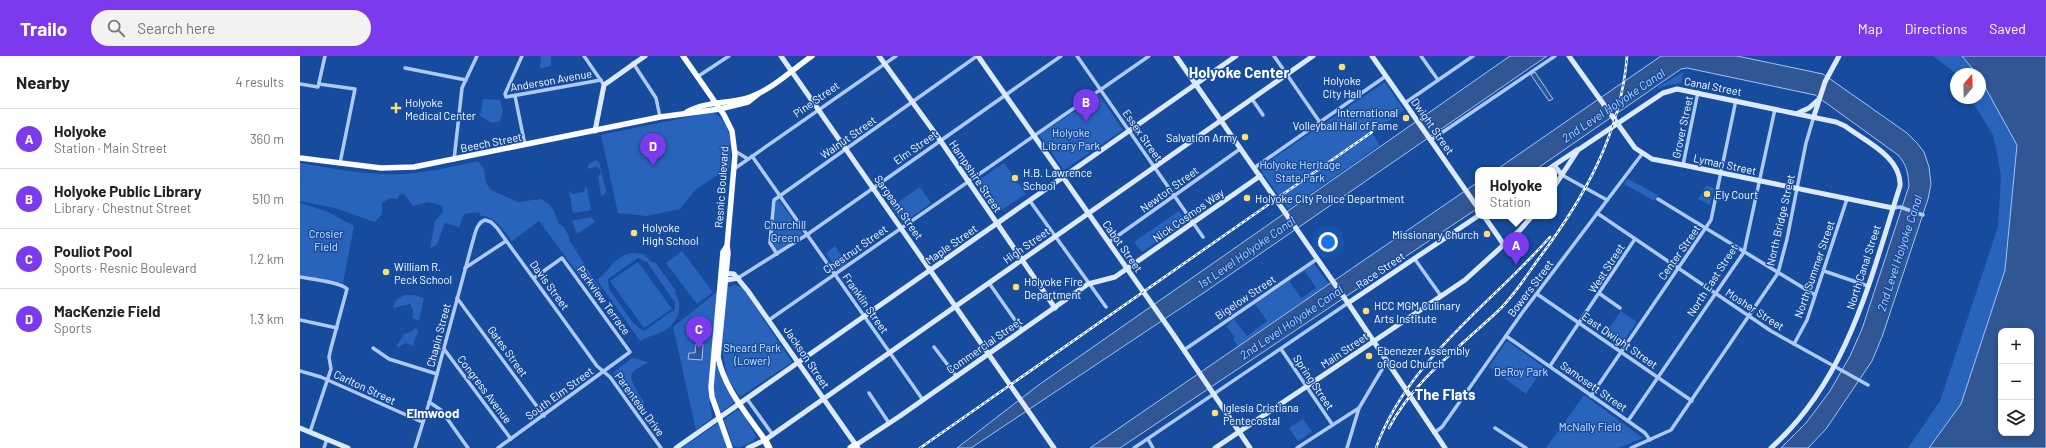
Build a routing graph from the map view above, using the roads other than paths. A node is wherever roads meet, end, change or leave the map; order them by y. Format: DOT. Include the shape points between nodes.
graph roads {
  1 [pos="325,56"];
  2 [pos="477,56"];
  3 [pos="522,56"];
  4 [pos="584,56"];
  5 [pos="645,56"];
  6 [pos="683,56"];
  7 [pos="729,56"];
  8 [pos="781,56"];
  9 [pos="812,56"];
  10 [pos="879,56"];
  11 [pos="896,56"];
  12 [pos="978,56"];
  13 [pos="1061,56"];
  14 [pos="1077,56"];
  15 [pos="1149,56"];
  16 [pos="1176,56"];
  17 [pos="1236,56"];
  18 [pos="1274,56"];
  19 [pos="1313,56"];
  20 [pos="1372,56"];
  21 [pos="1421,56"];
  22 [pos="1472,56"];
  23 [pos="1555,56"];
  24 [pos="1569,56"];
  25 [pos="1839,56"];
  26 [pos="633,64"];
  27 [pos="885,64"];
  28 [pos="405,68"];
  29 [pos="792,71"];
  30 [pos="1287,74"];
  31 [pos="1386,76"];
  32 [pos="697,78"];
  33 [pos="466,80"];
  34 [pos="1438,80"];
  35 [pos="602,83"];
  36 [pos="300,84"];
  37 [pos="318,85"];
  38 [pos="1195,85"];
  39 [pos="1101,90"];
  40 [pos="1698,92"];
  41 [pos="758,94"];
  42 [pos="1005,95"];
  43 [pos="515,96"];
  44 [pos="1252,99"];
  45 [pos="1736,100"];
  46 [pos="1819,100"];
  47 [pos="912,102"];
  48 [pos="1405,103"];
  49 [pos="716,104"];
  50 [pos="720,109"];
  51 [pos="819,109"];
  52 [pos="1775,109"];
  53 [pos="685,113"];
  54 [pos="1798,113"];
  55 [pos="1263,115"];
  56 [pos="1814,116"];
  57 [pos="660,117"];
  58 [pos="1221,120"];
  59 [pos="1615,121"];
  60 [pos="1319,122"];
  61 [pos="595,131"];
  62 [pos="1129,131"];
  63 [pos="1035,136"];
  64 [pos="940,140"];
  65 [pos="1430,140"];
  66 [pos="525,145"];
  67 [pos="1583,146"];
  68 [pos="846,148"];
  69 [pos="1240,149"];
  70 [pos="735,151"];
  71 [pos="1642,154"];
  72 [pos="752,156"];
  73 [pos="300,158"];
  74 [pos="748,159"];
  75 [pos="454,160"];
  76 [pos="340,163"];
  77 [pos="1683,166"];
  78 [pos="1154,167"];
  79 [pos="1551,167"];
  80 [pos="1254,168"];
  81 [pos="734,169"];
  82 [pos="1557,169"];
  83 [pos="1721,173"];
  84 [pos="1562,174"];
  85 [pos="1260,176"];
  86 [pos="1063,177"];
  87 [pos="1760,181"];
  88 [pos="968,182"];
  89 [pos="1557,182"];
  90 [pos="873,187"];
  91 [pos="1798,189"];
  92 [pos="780,196"];
  93 [pos="1174,196"];
  94 [pos="1658,199"];
  95 [pos="1847,199"];
  96 [pos="1607,200"];
  97 [pos="1030,201"];
  98 [pos="1475,204"];
  99 [pos="1893,208"];
  100 [pos="1088,213"];
  101 [pos="1597,213"];
  102 [pos="1923,215"];
  103 [pos="1475,218"];
  104 [pos="1486,219"];
  105 [pos="1529,219"];
  106 [pos="997,224"];
  107 [pos="1193,224"];
  108 [pos="478,226"];
  109 [pos="901,228"];
  110 [pos="1706,229"];
  111 [pos="808,234"];
  112 [pos="1055,237"];
  113 [pos="1203,237"];
  114 [pos="1635,239"];
  115 [pos="506,241"];
  116 [pos="1108,242"];
  117 [pos="1504,245"];
  118 [pos="1744,252"];
  119 [pos="776,254"];
  120 [pos="1414,258"];
  121 [pos="1317,259"];
  122 [pos="1022,260"];
  123 [pos="466,268"];
  124 [pos="1678,268"];
  125 [pos="1128,269"];
  126 [pos="930,270"];
  127 [pos="1824,271"];
  128 [pos="724,273"];
  129 [pos="1778,273"];
  130 [pos="835,275"];
  131 [pos="300,277"];
  132 [pos="534,278"];
  133 [pos="738,278"];
  134 [pos="723,281"];
  135 [pos="989,283"];
  136 [pos="1088,284"];
  137 [pos="1868,286"];
  138 [pos="1715,293"];
  139 [pos="1537,294"];
  140 [pos="1600,294"];
  141 [pos="1815,295"];
  142 [pos="1441,296"];
  143 [pos="457,298"];
  144 [pos="1348,303"];
  145 [pos="956,306"];
  146 [pos="1106,307"];
  147 [pos="1055,308"];
  148 [pos="1620,308"];
  149 [pos="864,316"];
  150 [pos="1750,316"];
  151 [pos="300,320"];
  152 [pos="769,320"];
  153 [pos="1579,323"];
  154 [pos="337,328"];
  155 [pos="1022,330"];
  156 [pos="1506,336"];
  157 [pos="1374,342"];
  158 [pos="1794,344"];
  159 [pos="934,347"];
  160 [pos="373,348"];
  161 [pos="444,349"];
  162 [pos="1280,349"];
  163 [pos="1184,350"];
  164 [pos="630,352"];
  165 [pos="890,352"];
  166 [pos="989,353"];
  167 [pos="1622,353"];
  168 [pos="1387,362"];
  169 [pos="798,363"];
  170 [pos="1550,366"];
  171 [pos="1835,367"];
  172 [pos="300,371"];
  173 [pos="604,372"];
  174 [pos="437,374"];
  175 [pos="956,376"];
  176 [pos="1658,378"];
  177 [pos="327,379"];
  178 [pos="1868,385"];
  179 [pos="1307,388"];
  180 [pos="869,393"];
  181 [pos="1213,393"];
  182 [pos="1591,396"];
  183 [pos="747,399"];
  184 [pos="823,399"];
  185 [pos="923,400"];
  186 [pos="1692,401"];
  187 [pos="429,402"];
  188 [pos="740,404"];
  189 [pos="1359,408"];
  190 [pos="544,416"];
  191 [pos="719,418"];
  192 [pos="1628,421"];
  193 [pos="422,422"];
  194 [pos="890,423"];
  195 [pos="1332,424"];
  196 [pos="300,428"];
  197 [pos="1495,428"];
  198 [pos="310,432"];
  199 [pos="1239,432"];
  200 [pos="1434,433"];
  201 [pos="773,435"];
  202 [pos="327,439"];
  203 [pos="511,439"];
  204 [pos="764,440"];
  205 [pos="1148,440"];
  206 [pos="1650,440"];
  207 [pos="854,447"];
  208 [pos="324,448"];
  209 [pos="348,448"];
  210 [pos="415,448"];
  211 [pos="468,448"];
  212 [pos="498,448"];
  213 [pos="661,448"];
  214 [pos="676,448"];
  215 [pos="730,448"];
  216 [pos="748,448"];
  217 [pos="769,448"];
  218 [pos="1054,448"];
  219 [pos="1134,448"];
  220 [pos="1153,448"];
  221 [pos="1215,448"];
  222 [pos="1250,448"];
  223 [pos="1297,448"];
  224 [pos="1347,448"];
  225 [pos="1445,448"];
  226 [pos="1526,448"];
  227 [pos="1631,448"];
  228 [pos="1771,448"];
  1 -- 37 [label="street"];
  2 -- 33 [label="street"];
  3 -- 43 [label="street, Anderson Avenue" via="506,94"];
  4 -- 35 [label="street"];
  5 -- 26 [label="street"];
  6 -- 32 [label="main road, Resnic Boulevard"];
  7 -- 32 [label="street"];
  8 -- 29 [label="street, Sargeant Street"];
  9 -- 29 [label="main road, Beech Street"];
  10 -- 27 [label="street, Hampshire Street"];
  11 -- 27 [label="street, Pine Street"];
  12 -- 42 [label="street, Cabot Street"];
  12 -- 47 [label="street, Walnut Street"];
  13 -- 42 [label="street, Elm Street"];
  14 -- 39 [label="street, Essex Street"];
  15 -- 39 [label="street, Chestnut Street"];
  16 -- 38 [label="street"];
  17 -- 38 [label="street, Maple Street"];
  18 -- 30 [label="street"];
  19 -- 30 [label="street, High Street"];
  20 -- 31 [label="street, Dwight Street"];
  21 -- 34 [label="street"];
  22 -- 34 [label="street"];
  23 -- 65 [label="street"];
  24 -- 59 [label="street, Lyman Street"];
  25 -- 46 [label="street, North Bridge Street"];
  26 -- 35 [label="street"];
  26 -- 57 [label="street" via="656,98"];
  27 -- 47 [label="street, Hampshire Street"];
  27 -- 51 [label="street, Pine Street"];
  28 -- 33 [label="street"];
  29 -- 41 [label="main road, Beech Street"];
  29 -- 51 [label="street, Sargeant Street"];
  30 -- 44 [label="street, High Street"];
  30 -- 60 [label="street"];
  31 -- 48 [label="street, Dwight Street"];
  31 -- 60 [label="street"];
  32 -- 49 [label="main road, Resnic Boulevard"];
  33 -- 75 [label="street" via="461,96"];
  34 -- 48 [label="street"];
  35 -- 43 [label="street, Anderson Avenue"];
  35 -- 61 [label="street"];
  36 -- 37 [label="street"];
  37 -- 76 [label="street" via="355,89"];
  38 -- 58 [label="street"];
  38 -- 62 [label="street, Maple Street"];
  39 -- 62 [label="street, Essex Street"];
  39 -- 63 [label="street, Chestnut Street"];
  40 -- 45 [label="street, Canal Street"];
  40 -- 59 [label="street, Canal Street" via="1669,91"];
  40 -- 77 [label="street, Grover Street"];
  41 -- 49 [label="main road, Beech Street"];
  41 -- 50 [label="main road, Beech Street" via="748,102"];
  42 -- 63 [label="street, Cabot Street"];
  42 -- 64 [label="street, Elm Street"];
  43 -- 66 [label="street"];
  44 -- 55 [label="street"];
  44 -- 58 [label="street, High Street"];
  45 -- 52 [label="street, Canal Street"];
  45 -- 83 [label="street, Center Street"];
  46 -- 54 [label="street"];
  46 -- 56 [label="street, North Bridge Street"];
  47 -- 64 [label="street, Hampshire Street"];
  47 -- 68 [label="street, Walnut Street"];
  48 -- 65 [label="street, Dwight Street"];
  49 -- 50 [label="main road, Resnic Boulevard"];
  49 -- 53 [label="main road, Beech Street"];
  50 -- 53 [label="main road, Beech Street"];
  50 -- 70 [label="main road, Resnic Boulevard" via="732,131"];
  51 -- 68 [label="street, Sargeant Street"];
  51 -- 72 [label="street, Pine Street"];
  52 -- 54 [label="street, Canal Street"];
  52 -- 87 [label="street, North East Street"];
  53 -- 57 [label="main road, Beech Street"];
  54 -- 56 [label="street, Canal Street"];
  56 -- 91 [label="street, North Bridge Street" via="1806,143"];
  56 -- 99 [label="street, North Canal Street" via="1845,126 1894,164 1901,178"];
  57 -- 61 [label="main road, Beech Street"];
  58 -- 69 [label="street"];
  58 -- 78 [label="street, High Street"];
  59 -- 67 [label="street"];
  59 -- 71 [label="street, Lyman Street"];
  60 -- 80 [label="street"];
  61 -- 66 [label="main road, Beech Street"];
  62 -- 78 [label="street, Essex Street"];
  62 -- 86 [label="street, Maple Street"];
  63 -- 86 [label="street, Cabot Street"];
  63 -- 88 [label="street, Chestnut Street"];
  64 -- 88 [label="street, Hampshire Street"];
  64 -- 90 [label="street, Elm Street"];
  65 -- 98 [label="street, Dwight Street"];
  66 -- 75 [label="main road, Beech Street"];
  67 -- 79 [label="street"];
  67 -- 84 [label="street" via="1574,154"];
  68 -- 90 [label="street, Sargeant Street"];
  68 -- 92 [label="street, Walnut Street"];
  69 -- 80 [label="street"];
  69 -- 93 [label="street, Newton Street"];
  70 -- 74 [label="street"];
  70 -- 81 [label="main road, Resnic Boulevard"];
  71 -- 77 [label="street, Lyman Street"];
  71 -- 96 [label="street, Bowers Street"];
  72 -- 74 [label="street, Pine Street"];
  72 -- 92 [label="street, Franklin Street"];
  73 -- 76 [label="main road, Beech Street"];
  74 -- 81 [label="street, Pine Street"];
  75 -- 76 [label="main road, Beech Street" via="395,168"];
  77 -- 83 [label="street, Lyman Street"];
  78 -- 93 [label="street, Essex Street"];
  78 -- 100 [label="street, High Street"];
  80 -- 85 [label="street"];
  81 -- 128 [label="main road, Resnic Boulevard"];
  82 -- 84 [label="street"];
  83 -- 87 [label="street, Lyman Street"];
  83 -- 110 [label="street, Center Street" via="1713,216"];
  84 -- 89 [label="street"];
  84 -- 96 [label="street"];
  85 -- 107 [label="street, Nick Cosmos Way"];
  85 -- 121 [label="street"];
  86 -- 97 [label="street, Maple Street"];
  86 -- 100 [label="street, Cabot Street"];
  87 -- 91 [label="street, Lyman Street"];
  87 -- 118 [label="street, North East Street"];
  88 -- 106 [label="street, Hampshire Street"];
  88 -- 109 [label="street, Chestnut Street"];
  90 -- 109 [label="street, Sargeant Street"];
  90 -- 111 [label="street, Elm Street"];
  91 -- 95 [label="street, Lyman Street"];
  91 -- 129 [label="street, North Bridge Street"];
  92 -- 111 [label="street, Franklin Street"];
  92 -- 119 [label="street" via="774,200 770,243"];
  93 -- 107 [label="street, Essex Street"];
  93 -- 116 [label="street, Newton Street"];
  94 -- 110 [label="street"];
  95 -- 99 [label="street, Lyman Street"];
  95 -- 127 [label="street, North Summer Street"];
  96 -- 101 [label="street, Bowers Street"];
  97 -- 106 [label="street, Maple Street"];
  97 -- 112 [label="street"];
  99 -- 102 [label="street, Lyman Street"];
  99 -- 137 [label="street, North Canal Street"];
  100 -- 112 [label="street, High Street"];
  100 -- 116 [label="street, Cabot Street"];
  101 -- 114 [label="street, Mosher Street"];
  101 -- 139 [label="street, Bowers Street"];
  103 -- 120 [label="street, Race Street"];
  104 -- 117 [label="street"];
  105 -- 117 [label="street, Main Street"];
  106 -- 122 [label="street, Hampshire Street"];
  106 -- 126 [label="street, Maple Street"];
  107 -- 113 [label="street, Essex Street"];
  107 -- 125 [label="street, Nick Cosmos Way"];
  108 -- 115 [label="street, Davis Street" via="485,220 491,222"];
  108 -- 123 [label="street, Chapin Street"];
  109 -- 126 [label="street, Sargeant Street"];
  109 -- 130 [label="street, Chestnut Street"];
  110 -- 118 [label="street"];
  110 -- 124 [label="street, Center Street"];
  111 -- 119 [label="street, Elm Street"];
  111 -- 130 [label="street, Franklin Street"];
  112 -- 122 [label="street, High Street"];
  112 -- 136 [label="street"];
  114 -- 124 [label="street, Mosher Street"];
  114 -- 140 [label="street, West Street"];
  115 -- 123 [label="street"];
  115 -- 132 [label="street, Davis Street"];
  116 -- 125 [label="street, Cabot Street"];
  117 -- 142 [label="street, Main Street" via="1465,280"];
  118 -- 129 [label="street"];
  118 -- 138 [label="street, North East Street"];
  119 -- 133 [label="street, Elm Street"];
  120 -- 142 [label="street"];
  120 -- 144 [label="street, Race Street"];
  121 -- 144 [label="street"];
  121 -- 163 [label="street, Bigelow Street"];
  122 -- 135 [label="street, High Street"];
  122 -- 147 [label="street, Hampshire Street"];
  123 -- 143 [label="street, Chapin Street"];
  124 -- 138 [label="street, Mosher Street"];
  124 -- 167 [label="street, Center Street"];
  125 -- 136 [label="street, Commercial Street" via="1115,277"];
  125 -- 163 [label="street, Cabot Street"];
  126 -- 145 [label="street, Sargeant Street"];
  126 -- 149 [label="street, Maple Street"];
  127 -- 137 [label="street"];
  127 -- 141 [label="street, North Summer Street"];
  128 -- 133 [label="street" via="734,274"];
  128 -- 134 [label="main road, Resnic Boulevard"];
  129 -- 141 [label="street"];
  129 -- 150 [label="street, North Bridge Street"];
  130 -- 149 [label="street, Franklin Street"];
  130 -- 152 [label="street, Chestnut Street"];
  131 -- 154 [label="street" via="345,286 347,289"];
  132 -- 164 [label="street, Parkview Terrace" via="562,258"];
  132 -- 173 [label="street, Davis Street" via="597,366"];
  133 -- 134 [label="street"];
  133 -- 152 [label="street, Jackson Street"];
  134 -- 188 [label="main road, Resnic Boulevard" via="718,357 726,384"];
  134 -- 191 [label="main road, Resnic Boulevard" via="711,387"];
  135 -- 145 [label="street, High Street"];
  135 -- 155 [label="street"];
  136 -- 146 [label="street"];
  136 -- 147 [label="street, Commercial Street"];
  137 -- 171 [label="street, North Canal Street"];
  138 -- 150 [label="street, Mosher Street"];
  138 -- 176 [label="street, North East Street"];
  139 -- 153 [label="street, East Dwight Street"];
  139 -- 156 [label="street, Bowers Street"];
  140 -- 148 [label="street"];
  140 -- 153 [label="street, West Street"];
  141 -- 158 [label="street, North Summer Street"];
  142 -- 157 [label="street, Main Street"];
  143 -- 161 [label="street, Chapin Street"];
  143 -- 190 [label="street, Gates Street"];
  144 -- 157 [label="street"];
  144 -- 162 [label="street, Race Street"];
  145 -- 165 [label="street, High Street"];
  145 -- 166 [label="street, Sargeant Street"];
  147 -- 155 [label="street, Commercial Street"];
  149 -- 165 [label="street, Franklin Street"];
  149 -- 169 [label="street, Maple Street"];
  150 -- 158 [label="street, Mosher Street"];
  150 -- 186 [label="street, North Bridge Street"];
  151 -- 154 [label="street"];
  152 -- 169 [label="street, Jackson Street"];
  153 -- 167 [label="street, East Dwight Street"];
  153 -- 170 [label="street, West Street"];
  154 -- 177 [label="street" via="329,357 331,369"];
  155 -- 166 [label="street, Commercial Street"];
  156 -- 170 [label="street, Samosett Street"];
  156 -- 200 [label="street, Bowers Street" via="1442,427"];
  157 -- 168 [label="street"];
  157 -- 179 [label="street, Main Street"];
  158 -- 171 [label="street, Mosher Street"];
  159 -- 175 [label="street"];
  160 -- 174 [label="street" via="389,359"];
  161 -- 174 [label="street, Chapin Street"];
  161 -- 203 [label="street, Congress Avenue"];
  162 -- 179 [label="street, Spring Street"];
  162 -- 181 [label="street, Race Street"];
  163 -- 181 [label="street, Cabot Street"];
  164 -- 173 [label="street, South Elm Street"];
  165 -- 184 [label="street, High Street"];
  165 -- 185 [label="street, Franklin Street"];
  166 -- 175 [label="street, Commercial Street"];
  166 -- 218 [label="street, Sargeant Street"];
  167 -- 176 [label="street, East Dwight Street"];
  167 -- 182 [label="street, Center Street"];
  168 -- 189 [label="street"];
  168 -- 200 [label="street"];
  169 -- 183 [label="street, Maple Street"];
  169 -- 184 [label="street, Jackson Street"];
  170 -- 182 [label="street, Samosett Street"];
  171 -- 178 [label="street, Mosher Street"];
  171 -- 228 [label="street, North Canal Street" via="1810,407"];
  172 -- 177 [label="street, Carlton Street"];
  173 -- 190 [label="street, South Elm Street"];
  173 -- 213 [label="street, Parenteau Drive"];
  174 -- 187 [label="street, Chapin Street"];
  175 -- 185 [label="street, Commercial Street"];
  176 -- 186 [label="street, East Dwight Street"];
  176 -- 192 [label="street, North East Street"];
  177 -- 193 [label="street, Carlton Street"];
  177 -- 198 [label="street"];
  179 -- 195 [label="street, Spring Street"];
  179 -- 199 [label="street, Main Street"];
  180 -- 194 [label="street"];
  181 -- 199 [label="street, Cabot Street"];
  181 -- 205 [label="street, Race Street"];
  182 -- 192 [label="street, Samosett Street"];
  183 -- 188 [label="street, Maple Street"];
  183 -- 201 [label="street"];
  184 -- 201 [label="street, High Street"];
  184 -- 207 [label="street, Jackson Street"];
  185 -- 194 [label="street, Commercial Street"];
  186 -- 206 [label="street, North Bridge Street" via="1668,432"];
  187 -- 193 [label="street, Chapin Street"];
  187 -- 211 [label="street" via="440,410"];
  188 -- 191 [label="street, Maple Street"];
  188 -- 204 [label="main road, Resnic Boulevard"];
  189 -- 195 [label="street"];
  189 -- 224 [label="street"];
  190 -- 203 [label="street, South Elm Street"];
  191 -- 214 [label="street, Maple Street"];
  191 -- 215 [label="main road, Resnic Boulevard"];
  192 -- 206 [label="street, Samosett Street" via="1645,433"];
  193 -- 210 [label="street, Chapin Street"];
  194 -- 207 [label="street, Commercial Street"];
  195 -- 223 [label="street"];
  196 -- 198 [label="street"];
  197 -- 226 [label="street"];
  198 -- 202 [label="street"];
  199 -- 221 [label="street, Main Street"];
  199 -- 222 [label="street, Cabot Street"];
  200 -- 225 [label="street"];
  201 -- 204 [label="street, High Street"];
  202 -- 208 [label="street"];
  202 -- 209 [label="street"];
  203 -- 212 [label="street, South Elm Street"];
  204 -- 216 [label="street, High Street"];
  204 -- 217 [label="highway"];
  205 -- 219 [label="street, Race Street"];
  205 -- 220 [label="street"];
  206 -- 227 [label="street"];
}
